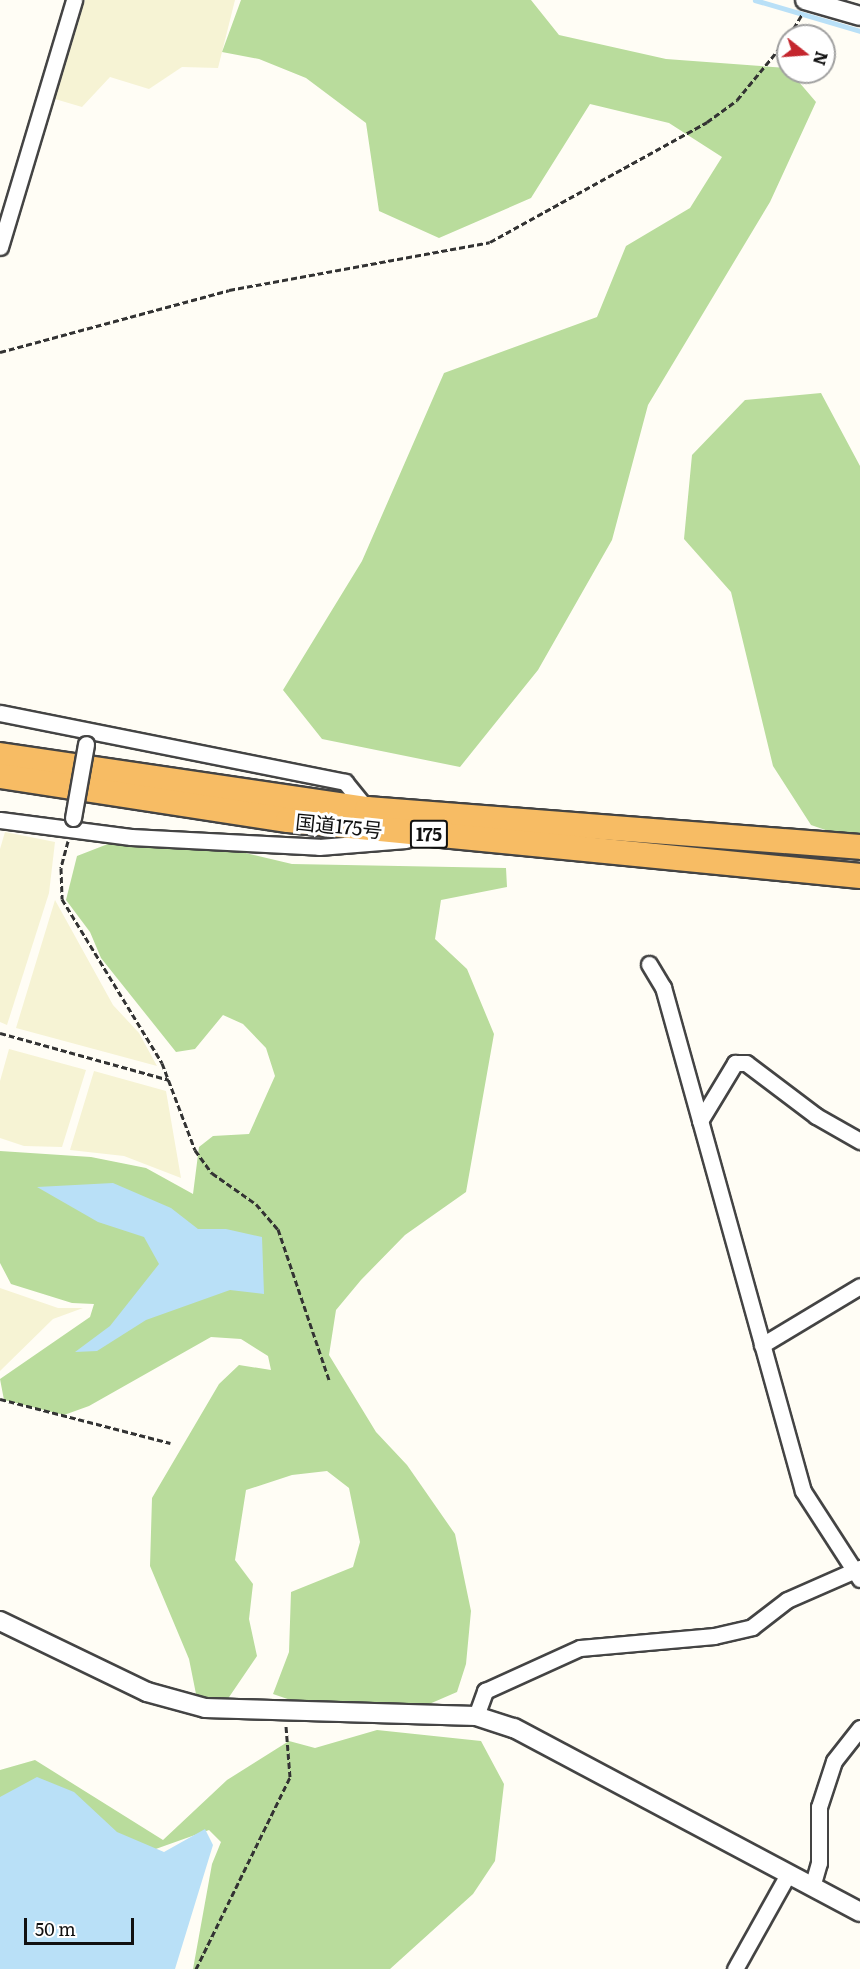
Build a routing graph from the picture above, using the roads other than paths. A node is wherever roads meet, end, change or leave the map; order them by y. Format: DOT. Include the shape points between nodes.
graph roads {
  1 [pos="74,0"];
  2 [pos="807,1"];
  3 [pos="840,5"];
  4 [pos="860,16"];
  5 [pos="0,247"];
  6 [pos="0,713"];
  7 [pos="88,737"];
  8 [pos="0,754"];
  9 [pos="0,777"];
  10 [pos="367,809"];
  11 [pos="0,820"];
  12 [pos="72,825"];
  13 [pos="452,836"];
  14 [pos="860,847"];
  15 [pos="860,876"];
  16 [pos="649,964"];
  17 [pos="700,1121"];
  18 [pos="860,1141"];
  19 [pos="860,1286"];
  20 [pos="762,1345"];
  21 [pos="858,1573"];
  22 [pos="0,1621"];
  23 [pos="476,1716"];
  24 [pos="860,1728"];
  25 [pos="788,1874"];
  26 [pos="812,1887"];
  27 [pos="860,1912"];
  28 [pos="735,1969"];
  1 -- 5 [label="street"];
  2 -- 3 [label="street"];
  3 -- 4 [label="street"];
  6 -- 7 [label="street"];
  7 -- 10 [label="street" via="345,782"];
  7 -- 12 [label="street, bridge"];
  8 -- 10 [label="highway, 国道175号 / 175"];
  9 -- 13 [label="highway, 国道175号 / 175" via="288,820"];
  10 -- 14 [label="highway, 国道175号 / 175"];
  11 -- 12 [label="street"];
  12 -- 13 [label="street" via="319,847"];
  13 -- 15 [label="highway, 国道175号 / 175"];
  16 -- 17 [label="street" via="663,987"];
  17 -- 18 [label="street" via="735,1063 746,1063 816,1116"];
  17 -- 20 [label="street"];
  19 -- 20 [label="street"];
  20 -- 21 [label="street" via="803,1491"];
  21 -- 23 [label="street" via="787,1600 752,1627 714,1635 580,1648 485,1691"];
  22 -- 23 [label="street" via="147,1692 205,1708"];
  23 -- 25 [label="street" via="514,1728"];
  24 -- 26 [label="street" via="834,1761 819,1807 819,1863"];
  25 -- 26 [label="street"];
  25 -- 28 [label="street"];
  26 -- 27 [label="street"];
}
